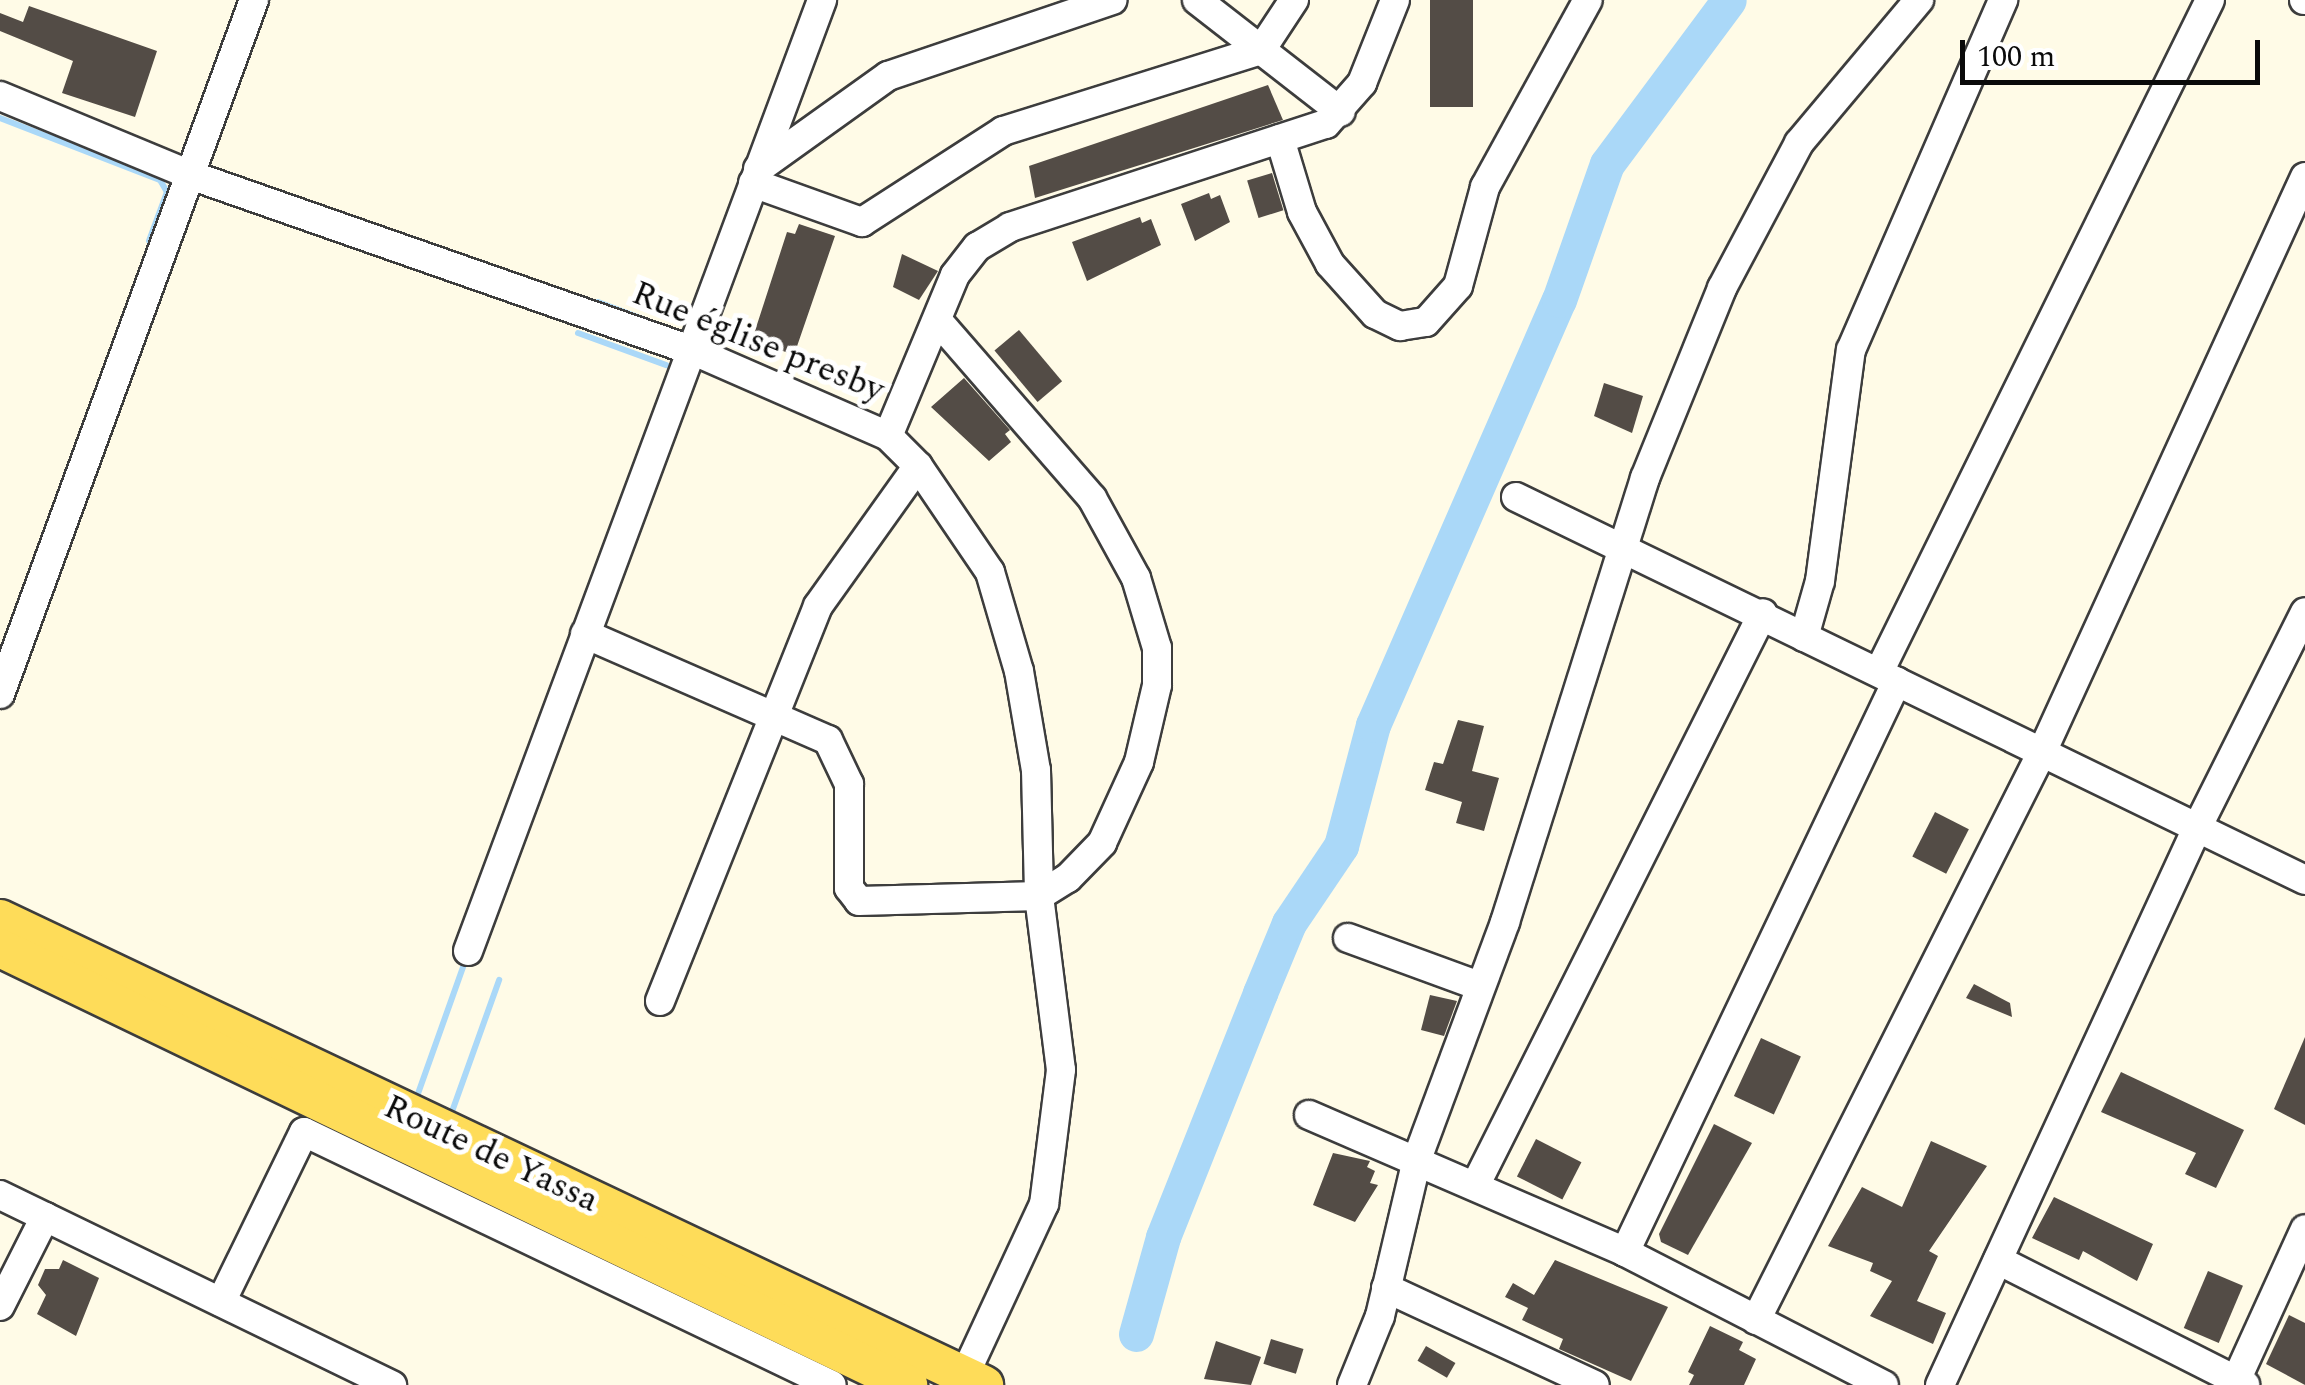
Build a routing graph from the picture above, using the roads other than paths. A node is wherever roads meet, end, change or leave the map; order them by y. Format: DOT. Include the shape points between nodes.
graph roads {
  1 [pos="254,0"];
  2 [pos="822,0"];
  3 [pos="1112,0"];
  4 [pos="1197,0"];
  5 [pos="1294,0"];
  6 [pos="1396,0"];
  7 [pos="1588,0"];
  8 [pos="1919,0"];
  9 [pos="2004,0"];
  10 [pos="2210,0"];
  11 [pos="1262,50"];
  12 [pos="0,96"];
  13 [pos="1341,112"];
  14 [pos="1280,139"];
  15 [pos="193,176"];
  16 [pos="755,177"];
  17 [pos="2305,177"];
  18 [pos="940,323"];
  19 [pos="696,352"];
  20 [pos="888,436"];
  21 [pos="918,466"];
  22 [pos="1516,497"];
  23 [pos="1624,549"];
  24 [pos="2305,612"];
  25 [pos="1764,613"];
  26 [pos="585,634"];
  27 [pos="1804,637"];
  28 [pos="1888,676"];
  29 [pos="0,694"];
  30 [pos="776,712"];
  31 [pos="2043,750"];
  32 [pos="2198,826"];
  33 [pos="2305,880"];
  34 [pos="1038,896"];
  35 [pos="0,919"];
  36 [pos="1348,938"];
  37 [pos="0,948"];
  38 [pos="468,952"];
  39 [pos="1480,986"];
  40 [pos="660,1001"];
  41 [pos="1309,1115"];
  42 [pos="413,1134"];
  43 [pos="1417,1159"];
  44 [pos="1475,1186"];
  45 [pos="0,1196"];
  46 [pos="45,1217"];
  47 [pos="2305,1229"];
  48 [pos="1625,1252"];
  49 [pos="1998,1260"];
  50 [pos="1386,1288"];
  51 [pos="221,1302"];
  52 [pos="0,1306"];
  53 [pos="1756,1320"];
  54 [pos="971,1382"];
  55 [pos="2238,1384"];
  56 [pos="392,1385"];
  57 [pos="832,1385"];
  58 [pos="908,1385"];
  59 [pos="1352,1385"];
  60 [pos="1594,1385"];
  61 [pos="1884,1385"];
  62 [pos="1940,1385"];
  1 -- 15 [label="street"];
  2 -- 16 [label="street"];
  3 -- 16 [label="street" via="888,76"];
  4 -- 11 [label="street"];
  5 -- 11 [label="street"];
  6 -- 13 [label="street" via="1362,84"];
  7 -- 14 [label="street" via="1485,186 1458,286 1426,322 1400,326 1375,314 1330,264 1302,212"];
  8 -- 23 [label="street" via="1799,143 1722,288 1645,478"];
  9 -- 27 [label="street" via="1851,350 1820,582"];
  10 -- 28 [label="street"];
  11 -- 13 [label="street"];
  11 -- 16 [label="street" via="1002,132 862,222"];
  12 -- 15 [label="street, Rue église presby"];
  13 -- 14 [label="street"];
  14 -- 18 [label="street" via="1010,227 976,248 955,274"];
  15 -- 19 [label="street, Rue église presby"];
  15 -- 29 [label="street"];
  16 -- 19 [label="street"];
  17 -- 31 [label="street"];
  18 -- 20 [label="street"];
  18 -- 34 [label="street" via="1092,498 1136,578 1156,648 1158,685 1138,762 1102,843 1068,878"];
  19 -- 20 [label="street, Rue église presby"];
  19 -- 26 [label="street"];
  20 -- 21 [label="street, Rue église presby"];
  21 -- 30 [label="street" via="826,593"];
  21 -- 34 [label="street, Rue église presby" via="990,572 1019,671 1036,770"];
  22 -- 23 [label="street"];
  23 -- 25 [label="street"];
  23 -- 39 [label="street"];
  24 -- 32 [label="street"];
  25 -- 27 [label="street"];
  25 -- 44 [label="street"];
  26 -- 30 [label="street"];
  26 -- 38 [label="street"];
  27 -- 28 [label="street"];
  28 -- 31 [label="street"];
  28 -- 48 [label="street"];
  30 -- 34 [label="street" via="828,740 842,758 849,784 849,888 859,900"];
  30 -- 40 [label="street"];
  31 -- 32 [label="street"];
  31 -- 53 [label="street"];
  32 -- 33 [label="street"];
  32 -- 49 [label="street"];
  34 -- 54 [label="street, Rue église presby" via="1061,1070 1044,1204"];
  35 -- 42 [label="main road, Route de Yassa"];
  36 -- 39 [label="street"];
  37 -- 42 [label="main road, Route de Yassa"];
  39 -- 43 [label="street"];
  41 -- 43 [label="street"];
  42 -- 54 [label="main road, Route de Yassa"];
  42 -- 58 [label="main road, Route de Yassa"];
  43 -- 44 [label="street"];
  43 -- 50 [label="street"];
  44 -- 48 [label="street"];
  45 -- 46 [label="street"];
  46 -- 51 [label="street"];
  46 -- 52 [label="street"];
  47 -- 55 [label="street"];
  48 -- 53 [label="street"];
  49 -- 55 [label="street"];
  49 -- 62 [label="street"];
  50 -- 59 [label="street"];
  50 -- 60 [label="street"];
  51 -- 56 [label="street"];
  51 -- 57 [label="street" via="304,1132"];
  53 -- 61 [label="street"];
}
